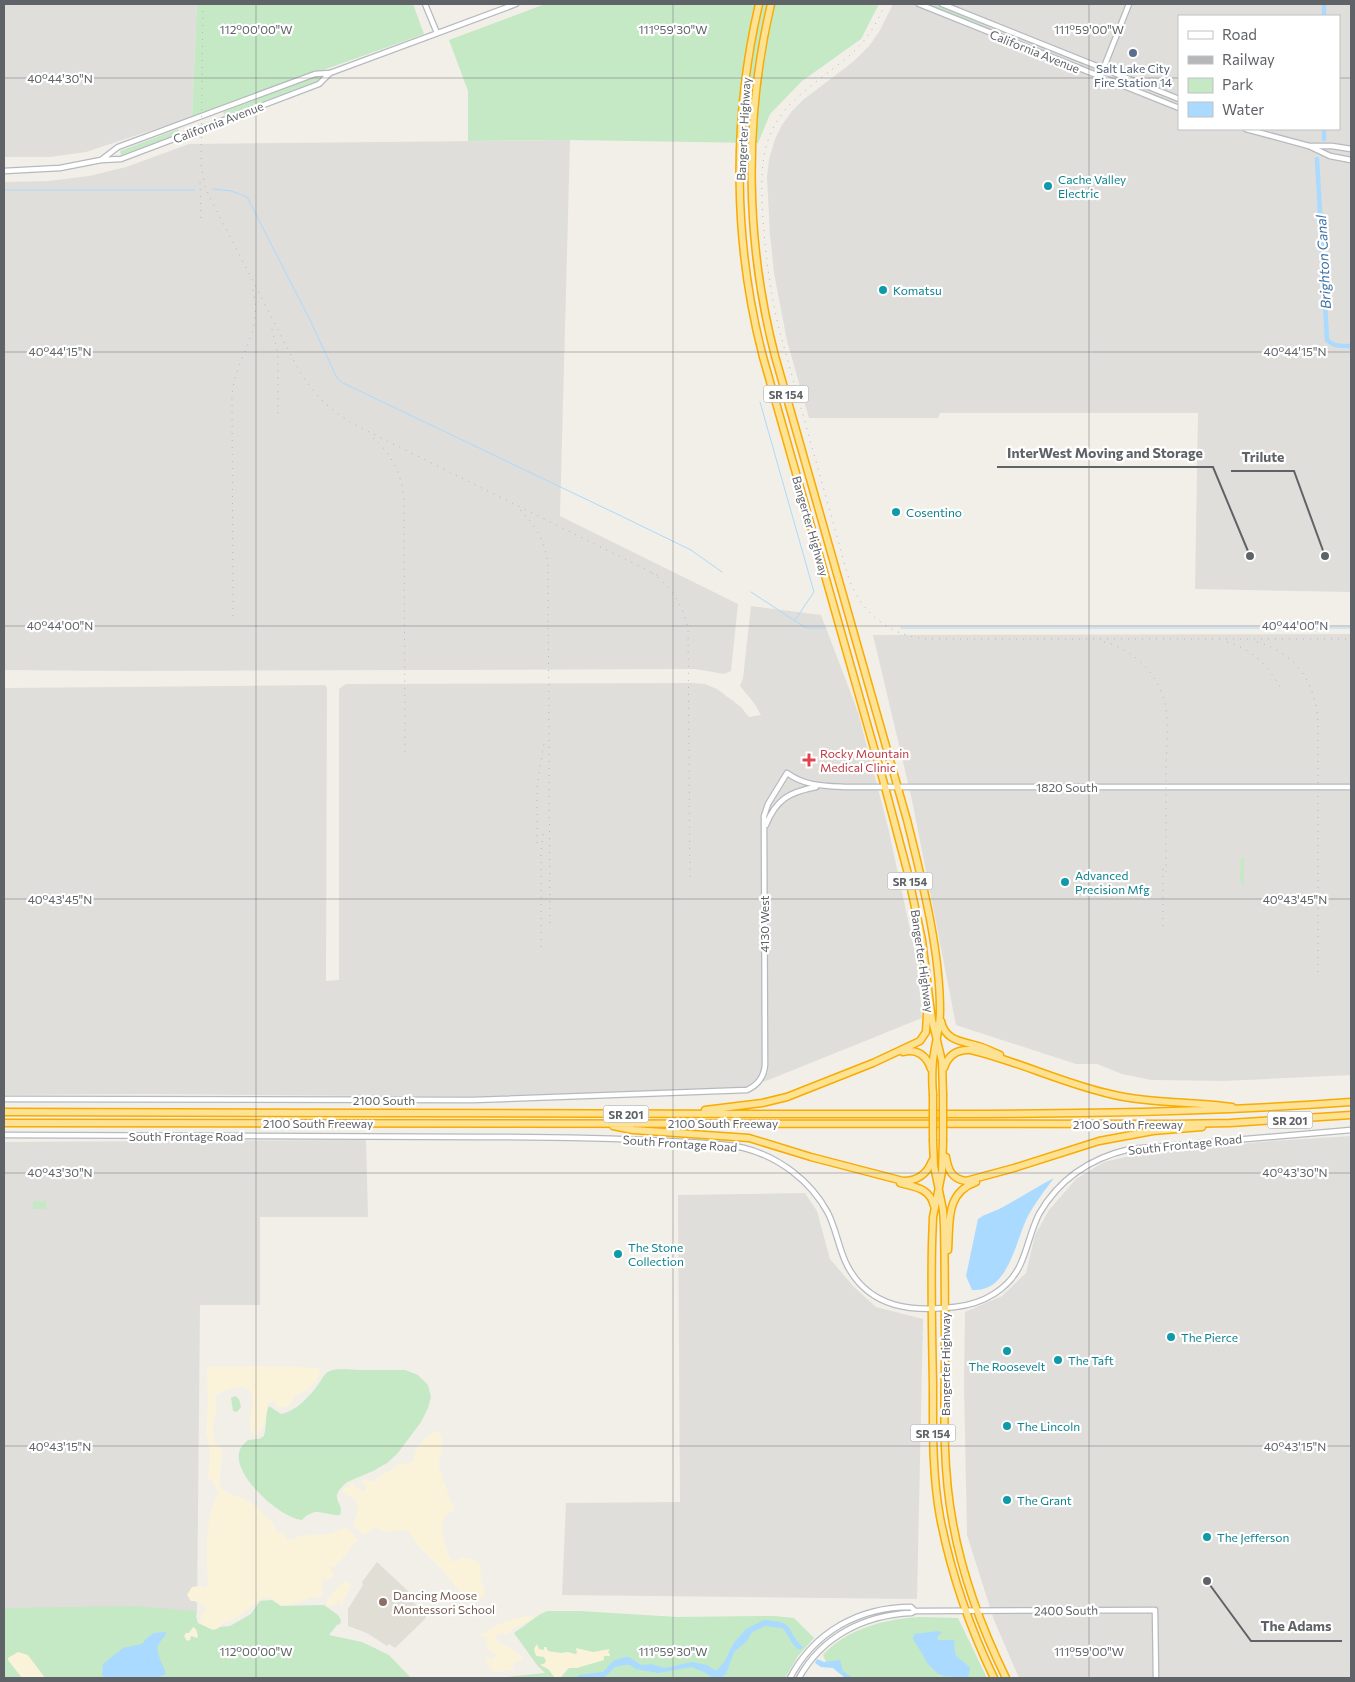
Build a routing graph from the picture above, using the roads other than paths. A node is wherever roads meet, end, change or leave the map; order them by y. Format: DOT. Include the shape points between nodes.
graph roads {
  1 [pos="426,4"];
  2 [pos="516,4"];
  3 [pos="759,4"];
  4 [pos="772,4"];
  5 [pos="919,4"];
  6 [pos="942,4"];
  7 [pos="1129,4"];
  8 [pos="437,33"];
  9 [pos="1103,69"];
  10 [pos="330,73"];
  11 [pos="1100,77"];
  12 [pos="1178,99"];
  13 [pos="1178,108"];
  14 [pos="1250,130"];
  15 [pos="1309,146"];
  16 [pos="1351,149"];
  17 [pos="101,160"];
  18 [pos="1351,160"];
  19 [pos="4,171"];
  20 [pos="787,773"];
  21 [pos="820,786"];
  22 [pos="897,786"];
  23 [pos="885,787"];
  24 [pos="1351,787"];
  25 [pos="764,834"];
  26 [pos="928,992"];
  27 [pos="940,1017"];
  28 [pos="937,1041"];
  29 [pos="873,1063"];
  30 [pos="1027,1067"];
  31 [pos="932,1072"];
  32 [pos="943,1073"];
  33 [pos="760,1080"];
  34 [pos="4,1099"];
  35 [pos="1351,1102"];
  36 [pos="1248,1109"];
  37 [pos="4,1112"];
  38 [pos="582,1114"];
  39 [pos="1351,1115"];
  40 [pos="4,1123"];
  41 [pos="599,1123"];
  42 [pos="1230,1123"];
  43 [pos="1351,1130"];
  44 [pos="4,1135"];
  45 [pos="943,1141"];
  46 [pos="933,1158"];
  47 [pos="834,1162"];
  48 [pos="1014,1168"];
  49 [pos="938,1190"];
  50 [pos="934,1210"];
  51 [pos="945,1291"];
  52 [pos="932,1308"];
  53 [pos="945,1308"];
  54 [pos="915,1611"];
  55 [pos="965,1611"];
  56 [pos="976,1611"];
  57 [pos="790,1678"];
  58 [pos="799,1678"];
  59 [pos="994,1678"];
  60 [pos="1006,1678"];
  61 [pos="1156,1678"];
  1 -- 8 [label="street"];
  2 -- 8 [label="street, California Avenue"];
  3 -- 23 [label="highway, Bangerter Highway / SR 154" via="740,137 740,210 748,286 763,357"];
  4 -- 22 [label="highway, Bangerter Highway / SR 154" via="759,67 752,130 752,200 762,296 775,356"];
  5 -- 11 [label="street, California Avenue"];
  6 -- 9 [label="street, California Avenue"];
  7 -- 9 [label="street"];
  8 -- 10 [label="street, California Avenue"];
  9 -- 11 [label="street"];
  9 -- 12 [label="street, California Avenue"];
  10 -- 17 [label="street, California Avenue" via="315,74 118,147"];
  10 -- 17 [label="street, California Avenue" via="318,84 121,159"];
  11 -- 13 [label="street, California Avenue"];
  14 -- 15 [label="street"];
  15 -- 16 [label="street"];
  15 -- 18 [label="street" via="1330,156"];
  17 -- 19 [label="street, California Avenue" via="60,168"];
  20 -- 21 [label="street, 1820 South" via="802,782"];
  20 -- 25 [label="street, 4130 West" via="768,804"];
  21 -- 23 [label="street, 1820 South"];
  21 -- 25 [label="street" via="785,797 774,808"];
  22 -- 23 [label="street, 1820 South"];
  22 -- 24 [label="street, 1820 South"];
  22 -- 27 [label="highway, Bangerter Highway / SR 154" via="930,924"];
  23 -- 26 [label="highway, Bangerter Highway / SR 154" via="918,921"];
  25 -- 33 [label="street, 4130 West" via="765,1065"];
  26 -- 28 [label="highway, Bangerter Highway / SR 154"];
  26 -- 29 [label="highway" via="927,1029 922,1039"];
  27 -- 28 [label="highway, Bangerter Highway / SR 154"];
  27 -- 30 [label="highway" via="943,1028 952,1038"];
  28 -- 31 [label="highway, Bangerter Highway / SR 154"];
  28 -- 32 [label="highway, Bangerter Highway / SR 154"];
  29 -- 31 [label="highway" via="912,1051 926,1058"];
  29 -- 38 [label="highway" via="762,1104"];
  30 -- 32 [label="highway" via="963,1050 948,1058"];
  30 -- 36 [label="highway" via="1120,1096"];
  31 -- 46 [label="highway, Bangerter Highway / SR 154, bridge"];
  32 -- 45 [label="highway, Bangerter Highway / SR 154, bridge"];
  33 -- 34 [label="street, 2100 South" via="752,1088 740,1090 480,1100"];
  35 -- 36 [label="highway, 2100 South Freeway / SR 201"];
  36 -- 38 [label="highway, 2100 South Freeway / SR 201" via="1110,1113"];
  37 -- 38 [label="highway, 2100 South Freeway / SR 201"];
  39 -- 42 [label="highway, 2100 South Freeway / SR 201"];
  40 -- 41 [label="highway, 2100 South Freeway / SR 201"];
  41 -- 42 [label="highway, 2100 South Freeway / SR 201"];
  41 -- 47 [label="highway" via="633,1130 749,1138"];
  42 -- 48 [label="highway" via="1122,1135"];
  43 -- 53 [label="street, South Frontage Road" via="1114,1152 1080,1169 1052,1195 1032,1228 1021,1263 1002,1288 983,1301"];
  44 -- 52 [label="street, South Frontage Road" via="556,1137 684,1142 743,1148 776,1160 815,1193 831,1220 847,1265 869,1292 897,1306"];
  45 -- 48 [label="highway" via="948,1168 959,1179 972,1180"];
  45 -- 49 [label="highway, Bangerter Highway / SR 154"];
  46 -- 47 [label="highway" via="924,1175 909,1181"];
  46 -- 49 [label="highway, Bangerter Highway / SR 154"];
  47 -- 50 [label="highway" via="922,1189 931,1198"];
  48 -- 51 [label="highway" via="968,1185 954,1199"];
  49 -- 50 [label="highway, Bangerter Highway / SR 154"];
  49 -- 51 [label="highway, Bangerter Highway / SR 154" via="944,1224"];
  50 -- 52 [label="highway, Bangerter Highway / SR 154"];
  51 -- 53 [label="highway, Bangerter Highway / SR 154"];
  52 -- 53 [label="street, South Frontage Road"];
  52 -- 55 [label="highway, Bangerter Highway / SR 154" via="935,1480 948,1558"];
  53 -- 56 [label="highway, Bangerter Highway / SR 154" via="948,1489 960,1557"];
  54 -- 55 [label="street, 2400 South"];
  54 -- 57 [label="street" via="911,1607 887,1608 847,1621 814,1645"];
  54 -- 58 [label="street" via="875,1618 846,1630 821,1649"];
  55 -- 56 [label="street, 2400 South"];
  55 -- 59 [label="highway, Bangerter Highway / SR 154"];
  56 -- 60 [label="highway, Bangerter Highway / SR 154"];
  56 -- 61 [label="street, 2400 South" via="1155,1610"];
}
